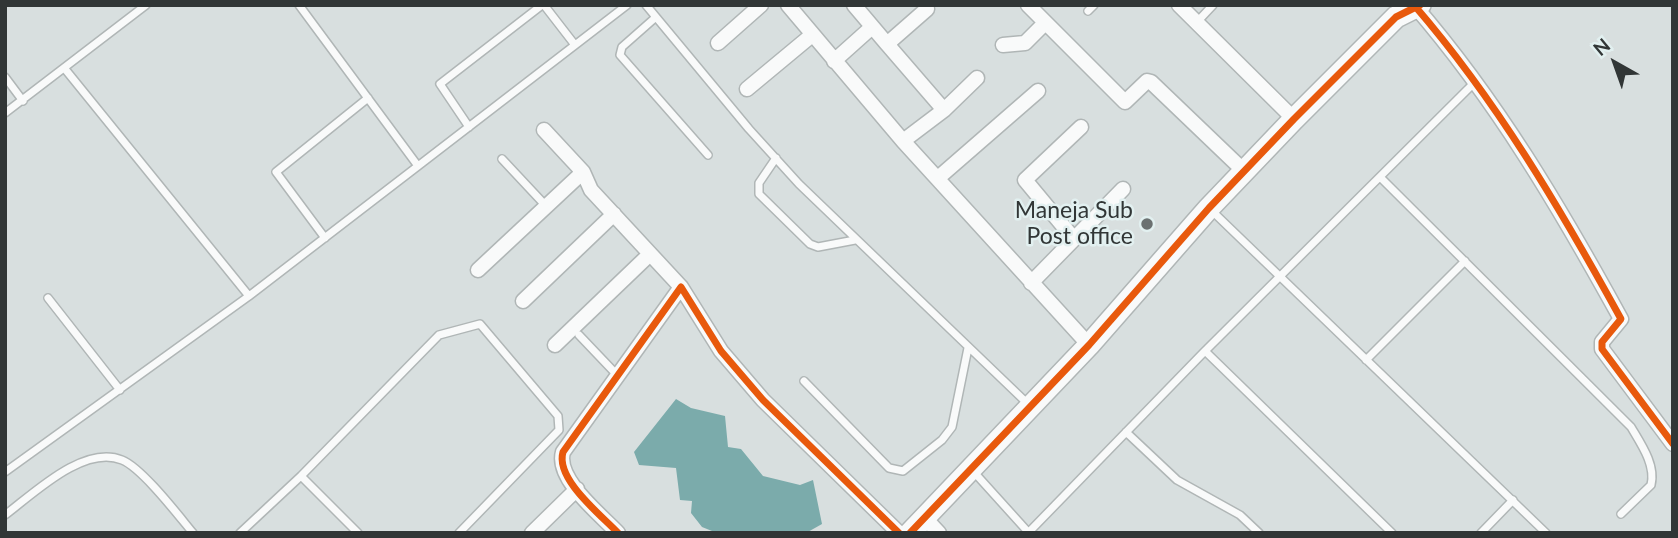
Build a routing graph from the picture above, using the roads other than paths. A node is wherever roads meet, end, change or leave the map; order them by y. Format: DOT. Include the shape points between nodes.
graph roads {
  1 [pos="146,5"];
  2 [pos="299,5"];
  3 [pos="543,5"];
  4 [pos="627,5"];
  5 [pos="646,5"];
  6 [pos="761,5"];
  7 [pos="788,5"];
  8 [pos="854,5"];
  9 [pos="1028,5"];
  10 [pos="1179,5"];
  11 [pos="1213,5"];
  12 [pos="1409,8"];
  13 [pos="927,9"];
  14 [pos="656,16"];
  15 [pos="1045,23"];
  16 [pos="1197,23"];
  17 [pos="872,27"];
  18 [pos="812,35"];
  19 [pos="718,43"];
  20 [pos="887,44"];
  21 [pos="575,45"];
  22 [pos="1003,45"];
  23 [pos="834,61"];
  24 [pos="65,69"];
  25 [pos="5,78"];
  26 [pos="977,78"];
  27 [pos="1475,82"];
  28 [pos="747,89"];
  29 [pos="1038,91"];
  30 [pos="368,98"];
  31 [pos="23,101"];
  32 [pos="944,110"];
  33 [pos="5,114"];
  34 [pos="1294,119"];
  35 [pos="469,127"];
  36 [pos="1081,127"];
  37 [pos="544,130"];
  38 [pos="903,141"];
  39 [pos="708,155"];
  40 [pos="776,158"];
  41 [pos="502,159"];
  42 [pos="418,166"];
  43 [pos="583,172"];
  44 [pos="1245,172"];
  45 [pos="1380,177"];
  46 [pos="938,178"];
  47 [pos="1123,189"];
  48 [pos="547,206"];
  49 [pos="1209,208"];
  50 [pos="614,214"];
  51 [pos="325,238"];
  52 [pos="1074,239"];
  53 [pos="855,240"];
  54 [pos="650,254"];
  55 [pos="1465,261"];
  56 [pos="478,270"];
  57 [pos="1281,276"];
  58 [pos="1031,283"];
  59 [pos="681,287"];
  60 [pos="249,296"];
  61 [pos="48,298"];
  62 [pos="523,302"];
  63 [pos="579,335"];
  64 [pos="555,345"];
  65 [pos="1089,345"];
  66 [pos="968,348"];
  67 [pos="1205,351"];
  68 [pos="1366,359"];
  69 [pos="619,377"];
  70 [pos="804,381"];
  71 [pos="120,390"];
  72 [pos="1031,407"];
  73 [pos="1126,432"];
  74 [pos="1673,444"];
  75 [pos="971,470"];
  76 [pos="5,472"];
  77 [pos="301,476"];
  78 [pos="577,489"];
  79 [pos="1513,500"];
  80 [pos="1620,514"];
  81 [pos="5,515"];
  82 [pos="917,525"];
  83 [pos="1029,532"];
  84 [pos="193,533"];
  85 [pos="240,533"];
  86 [pos="358,533"];
  87 [pos="459,533"];
  88 [pos="532,533"];
  89 [pos="618,533"];
  90 [pos="899,533"];
  91 [pos="939,533"];
  92 [pos="1259,533"];
  93 [pos="1392,533"];
  94 [pos="1480,533"];
  95 [pos="1546,533"];
  1 -- 24 [label="lane"];
  2 -- 30 [label="lane"];
  3 -- 21 [label="lane"];
  3 -- 35 [label="lane" via="440,84"];
  4 -- 21 [label="lane"];
  5 -- 14 [label="lane"];
  6 -- 19 [label="street"];
  7 -- 18 [label="street"];
  8 -- 17 [label="street"];
  9 -- 15 [label="street"];
  10 -- 16 [label="street"];
  11 -- 16 [label="lane"];
  12 -- 27 [label="street"];
  12 -- 34 [label="street"];
  13 -- 20 [label="street"];
  14 -- 39 [label="lane" via="622,47 620,55"];
  14 -- 40 [label="lane"];
  15 -- 22 [label="street" via="1025,43"];
  15 -- 44 [label="street" via="1125,102 1151,82"];
  16 -- 34 [label="street"];
  17 -- 20 [label="street"];
  17 -- 23 [label="street"];
  18 -- 23 [label="street"];
  18 -- 28 [label="street"];
  20 -- 32 [label="street"];
  21 -- 35 [label="lane"];
  23 -- 38 [label="street"];
  24 -- 31 [label="lane"];
  24 -- 60 [label="lane"];
  25 -- 31 [label="lane"];
  26 -- 32 [label="street"];
  27 -- 45 [label="lane"];
  27 -- 74 [label="street" via="1509,128 1621,319 1602,342 1602,349"];
  29 -- 46 [label="street"];
  30 -- 42 [label="lane"];
  30 -- 51 [label="lane" via="276,172"];
  31 -- 33 [label="lane"];
  32 -- 38 [label="street"];
  34 -- 44 [label="street"];
  35 -- 42 [label="lane"];
  36 -- 52 [label="street" via="1026,180"];
  37 -- 43 [label="street"];
  38 -- 46 [label="street"];
  40 -- 53 [label="lane"];
  40 -- 53 [label="lane" via="760,183 759,194 801,238 818,247"];
  41 -- 48 [label="lane"];
  42 -- 51 [label="lane"];
  43 -- 48 [label="street"];
  43 -- 50 [label="street" via="591,190"];
  44 -- 49 [label="street"];
  45 -- 55 [label="lane"];
  45 -- 57 [label="lane"];
  46 -- 58 [label="street"];
  47 -- 52 [label="street"];
  48 -- 56 [label="street"];
  49 -- 57 [label="lane"];
  49 -- 65 [label="street"];
  50 -- 54 [label="street"];
  50 -- 62 [label="street"];
  51 -- 60 [label="lane"];
  52 -- 58 [label="street"];
  53 -- 66 [label="lane"];
  54 -- 59 [label="street"];
  54 -- 64 [label="street"];
  55 -- 68 [label="lane"];
  55 -- 80 [label="lane" via="1631,427 1653,478"];
  57 -- 67 [label="lane"];
  57 -- 68 [label="lane"];
  58 -- 65 [label="street"];
  59 -- 69 [label="street"];
  59 -- 90 [label="street" via="721,351 763,400"];
  60 -- 71 [label="lane"];
  61 -- 71 [label="lane"];
  63 -- 69 [label="lane"];
  65 -- 72 [label="street"];
  66 -- 70 [label="lane" via="951,427 942,440 903,471 889,468"];
  66 -- 72 [label="lane"];
  67 -- 73 [label="lane"];
  67 -- 93 [label="lane"];
  68 -- 79 [label="lane"];
  69 -- 78 [label="street" via="563,452 562,468"];
  71 -- 76 [label="lane"];
  72 -- 75 [label="street"];
  73 -- 83 [label="lane"];
  73 -- 92 [label="lane" via="1177,480 1240,515"];
  75 -- 82 [label="street"];
  75 -- 83 [label="lane"];
  77 -- 85 [label="lane"];
  77 -- 86 [label="lane"];
  77 -- 87 [label="lane" via="439,335 480,324 561,424"];
  78 -- 88 [label="street"];
  78 -- 89 [label="street"];
  79 -- 94 [label="lane"];
  79 -- 95 [label="lane"];
  81 -- 84 [label="lane" via="73,465 98,457 122,460 159,493"];
  82 -- 91 [label="street"];
}
